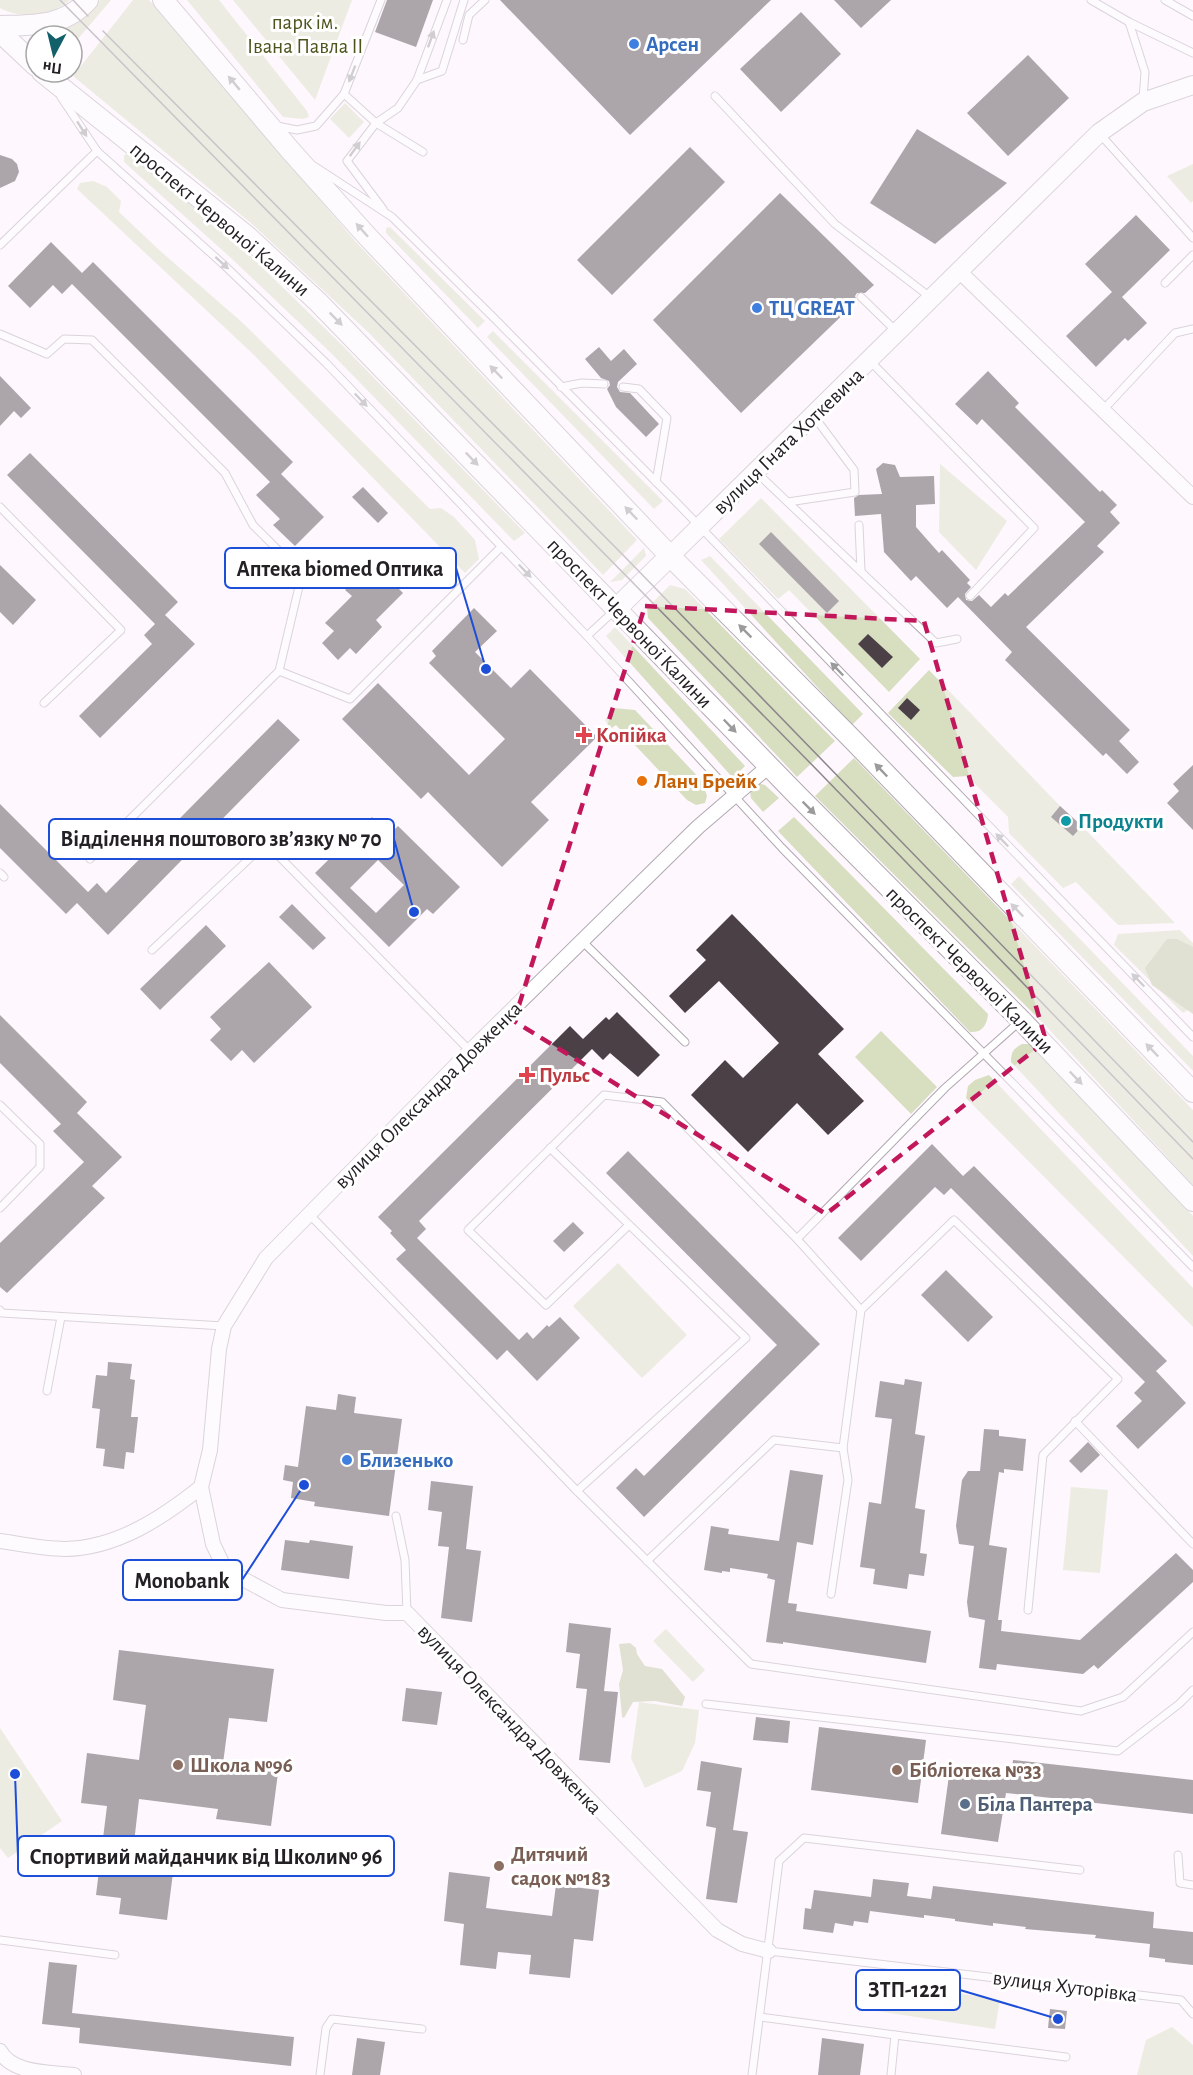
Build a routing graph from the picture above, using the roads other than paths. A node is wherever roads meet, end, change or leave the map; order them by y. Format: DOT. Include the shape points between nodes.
graph roads {
  1 [pos="88,0"];
  2 [pos="164,0"];
  3 [pos="381,0"];
  4 [pos="447,0"];
  5 [pos="464,0"];
  6 [pos="485,0"];
  7 [pos="1091,0"];
  8 [pos="1165,0"];
  9 [pos="1193,16"];
  10 [pos="1129,22"];
  11 [pos="0,26"];
  12 [pos="0,32"];
  13 [pos="463,40"];
  14 [pos="1193,53"];
  15 [pos="24,55"];
  16 [pos="417,80"];
  17 [pos="51,84"];
  18 [pos="57,84"];
  19 [pos="1193,85"];
  20 [pos="344,94"];
  21 [pos="715,96"];
  22 [pos="1143,102"];
  23 [pos="376,123"];
  24 [pos="268,124"];
  25 [pos="1099,133"];
  26 [pos="290,150"];
  27 [pos="97,151"];
  28 [pos="423,152"];
  29 [pos="386,214"];
  30 [pos="1193,238"];
  31 [pos="0,245"];
  32 [pos="1193,255"];
  33 [pos="960,272"];
  34 [pos="1165,283"];
  35 [pos="861,297"];
  36 [pos="933,299"];
  37 [pos="1193,329"];
  38 [pos="898,333"];
  39 [pos="0,334"];
  40 [pos="870,361"];
  41 [pos="604,384"];
  42 [pos="561,387"];
  43 [pos="623,387"];
  44 [pos="1102,410"];
  45 [pos="813,415"];
  46 [pos="756,472"];
  47 [pos="656,482"];
  48 [pos="1193,497"];
  49 [pos="788,502"];
  50 [pos="0,507"];
  51 [pos="859,525"];
  52 [pos="700,528"];
  53 [pos="501,547"];
  54 [pos="670,556"];
  55 [pos="861,571"];
  56 [pos="970,596"];
  57 [pos="616,609"];
  58 [pos="587,636"];
  59 [pos="957,639"];
  60 [pos="279,671"];
  61 [pos="44,703"];
  62 [pos="769,766"];
  63 [pos="735,796"];
  64 [pos="90,859"];
  65 [pos="583,942"];
  66 [pos="153,950"];
  67 [pos="1021,1020"];
  68 [pos="1193,1037"];
  69 [pos="685,1042"];
  70 [pos="470,1051"];
  71 [pos="984,1053"];
  72 [pos="1193,1092"];
  73 [pos="0,1105"];
  74 [pos="550,1148"];
  75 [pos="1193,1201"];
  76 [pos="0,1208"];
  77 [pos="309,1214"];
  78 [pos="629,1225"];
  79 [pos="797,1239"];
  80 [pos="1193,1267"];
  81 [pos="0,1310"];
  82 [pos="861,1310"];
  83 [pos="61,1317"];
  84 [pos="224,1326"];
  85 [pos="47,1391"];
  86 [pos="1075,1421"];
  87 [pos="843,1448"];
  88 [pos="201,1487"];
  89 [pos="577,1491"];
  90 [pos="396,1516"];
  91 [pos="0,1541"];
  92 [pos="1193,1544"];
  93 [pos="647,1561"];
  94 [pos="831,1594"];
  95 [pos="1028,1610"];
  96 [pos="407,1613"];
  97 [pos="1193,1632"];
  98 [pos="1193,1690"];
  99 [pos="706,1704"];
  100 [pos="1178,1855"];
  101 [pos="1080,1870"];
  102 [pos="1193,1885"];
  103 [pos="0,1940"];
  104 [pos="769,1951"];
  105 [pos="115,1955"];
  106 [pos="1193,2014"];
  107 [pos="760,2018"];
  108 [pos="422,2029"];
  109 [pos="895,2035"];
  110 [pos="0,2050"];
  111 [pos="1066,2056"];
  112 [pos="74,2075"];
  113 [pos="320,2075"];
  114 [pos="752,2075"];
  115 [pos="891,2075"];
  1 -- 11 [label="main road" via="74,14 54,22"];
  24 -- 2 [label="main road, one-way"];
  3 -- 20 [label="lane, one-way"];
  16 -- 4 [label="lane, one-way"];
  5 -- 16 [label="lane" via="441,71"];
  6 -- 13 [label="lane" via="470,15"];
  7 -- 10 [label="lane"];
  8 -- 9 [label="lane"];
  10 -- 14 [label="lane"];
  10 -- 22 [label="lane" via="1144,72"];
  12 -- 15 [label="main road, проспект Червоної Калини"];
  16 -- 23 [label="lane" via="398,108"];
  17 -- 27 [label="lane, one-way"];
  18 -- 57 [label="main road, проспект Червоної Калини, one-way" via="247,236 310,294"];
  19 -- 22 [label="street, вулиця Гната Хоткевича"];
  20 -- 23 [label="lane"];
  20 -- 24 [label="lane" via="316,126 297,130"];
  21 -- 36 [label="lane" via="835,224"];
  22 -- 25 [label="street, вулиця Гната Хоткевича"];
  23 -- 28 [label="lane"];
  29 -- 23 [label="lane, one-way" via="347,161"];
  24 -- 26 [label="main road"];
  25 -- 30 [label="lane"];
  25 -- 33 [label="street, вулиця Гната Хоткевича"];
  26 -- 29 [label="lane"];
  54 -- 26 [label="main road, one-way"];
  27 -- 31 [label="lane"];
  27 -- 53 [label="lane, one-way" via="326,363"];
  29 -- 42 [label="lane"];
  32 -- 34 [label="lane"];
  33 -- 36 [label="street, вулиця Гната Хоткевича"];
  33 -- 44 [label="street"];
  35 -- 38 [label="lane"];
  36 -- 38 [label="street, вулиця Гната Хоткевича"];
  37 -- 44 [label="lane" via="1175,333"];
  38 -- 40 [label="street, вулиця Гната Хоткевича"];
  39 -- 60 [label="lane" via="47,354 64,339 92,340 225,473 253,525 302,574"];
  40 -- 45 [label="street, вулиця Гната Хоткевича"];
  40 -- 56 [label="lane" via="1034,528"];
  41 -- 42 [label="lane"];
  42 -- 47 [label="lane"];
  43 -- 47 [label="lane" via="639,389 667,418"];
  44 -- 48 [label="street"];
  45 -- 46 [label="street, вулиця Гната Хоткевича"];
  45 -- 49 [label="lane" via="854,470 855,492"];
  46 -- 49 [label="lane"];
  46 -- 52 [label="street, вулиця Гната Хоткевича"];
  47 -- 52 [label="lane"];
  49 -- 55 [label="lane"];
  50 -- 61 [label="lane" via="121,630"];
  51 -- 55 [label="lane"];
  52 -- 54 [label="street, вулиця Гната Хоткевича"];
  68 -- 52 [label="lane, one-way"];
  53 -- 58 [label="lane, one-way"];
  53 -- 60 [label="lane" via="350,699"];
  54 -- 57 [label="main road, вулиця Гната Хоткевича"];
  72 -- 54 [label="main road, one-way"];
  55 -- 59 [label="lane" via="936,643"];
  57 -- 58 [label="lane"];
  57 -- 62 [label="main road, проспект Червоної Калини, one-way"];
  58 -- 63 [label="lane"];
  60 -- 64 [label="lane"];
  62 -- 63 [label="street, вулиця Олександра Довженка"];
  62 -- 67 [label="main road, проспект Червоної Калини, one-way"];
  63 -- 65 [label="street, вулиця Олександра Довженка" via="698,827"];
  63 -- 71 [label="lane"];
  65 -- 69 [label="lane"];
  65 -- 70 [label="street, вулиця Олександра Довженка"];
  66 -- 70 [label="lane" via="266,843"];
  67 -- 71 [label="lane"];
  67 -- 75 [label="main road, проспект Червоної Калини, one-way"];
  70 -- 77 [label="street, вулиця Олександра Довженка"];
  71 -- 79 [label="lane"];
  71 -- 80 [label="lane"];
  73 -- 76 [label="lane" via="40,1144 40,1167"];
  74 -- 78 [label="lane"];
  74 -- 78 [label="lane" via="468,1230 546,1305"];
  74 -- 79 [label="lane" via="604,1095 662,1102"];
  77 -- 84 [label="street, вулиця Олександра Довженка" via="266,1258"];
  77 -- 89 [label="lane"];
  78 -- 89 [label="lane" via="746,1338"];
  79 -- 82 [label="lane"];
  81 -- 83 [label="lane"];
  82 -- 86 [label="lane" via="954,1220 1118,1378"];
  82 -- 87 [label="lane"];
  83 -- 84 [label="lane"];
  83 -- 85 [label="lane"];
  84 -- 88 [label="street, вулиця Олександра Довженка" via="210,1450"];
  86 -- 92 [label="lane"];
  86 -- 95 [label="lane" via="1043,1455"];
  87 -- 93 [label="lane" via="774,1440"];
  87 -- 94 [label="lane" via="848,1480"];
  88 -- 91 [label="street" via="167,1514 101,1545 64,1549"];
  88 -- 96 [label="street, вулиця Олександра Довженка" via="213,1544 223,1565 243,1579 282,1600"];
  89 -- 93 [label="lane"];
  90 -- 96 [label="lane" via="405,1560"];
  93 -- 97 [label="lane" via="751,1664 1082,1711 1123,1696"];
  96 -- 104 [label="street, вулиця Олександра Довженка" via="717,1930 742,1944"];
  98 -- 99 [label="lane" via="1118,1750"];
  100 -- 102 [label="lane" via="1180,1884"];
  101 -- 104 [label="lane" via="804,1838 779,1861"];
  103 -- 105 [label="lane"];
  104 -- 106 [label="lane, вулиця Хуторівка" via="1181,2000"];
  104 -- 107 [label="lane"];
  107 -- 109 [label="lane"];
  107 -- 114 [label="lane"];
  108 -- 113 [label="lane" via="332,2019 326,2028"];
  109 -- 111 [label="lane"];
  109 -- 115 [label="lane"];
  110 -- 112 [label="street" via="14,2065"];
}
